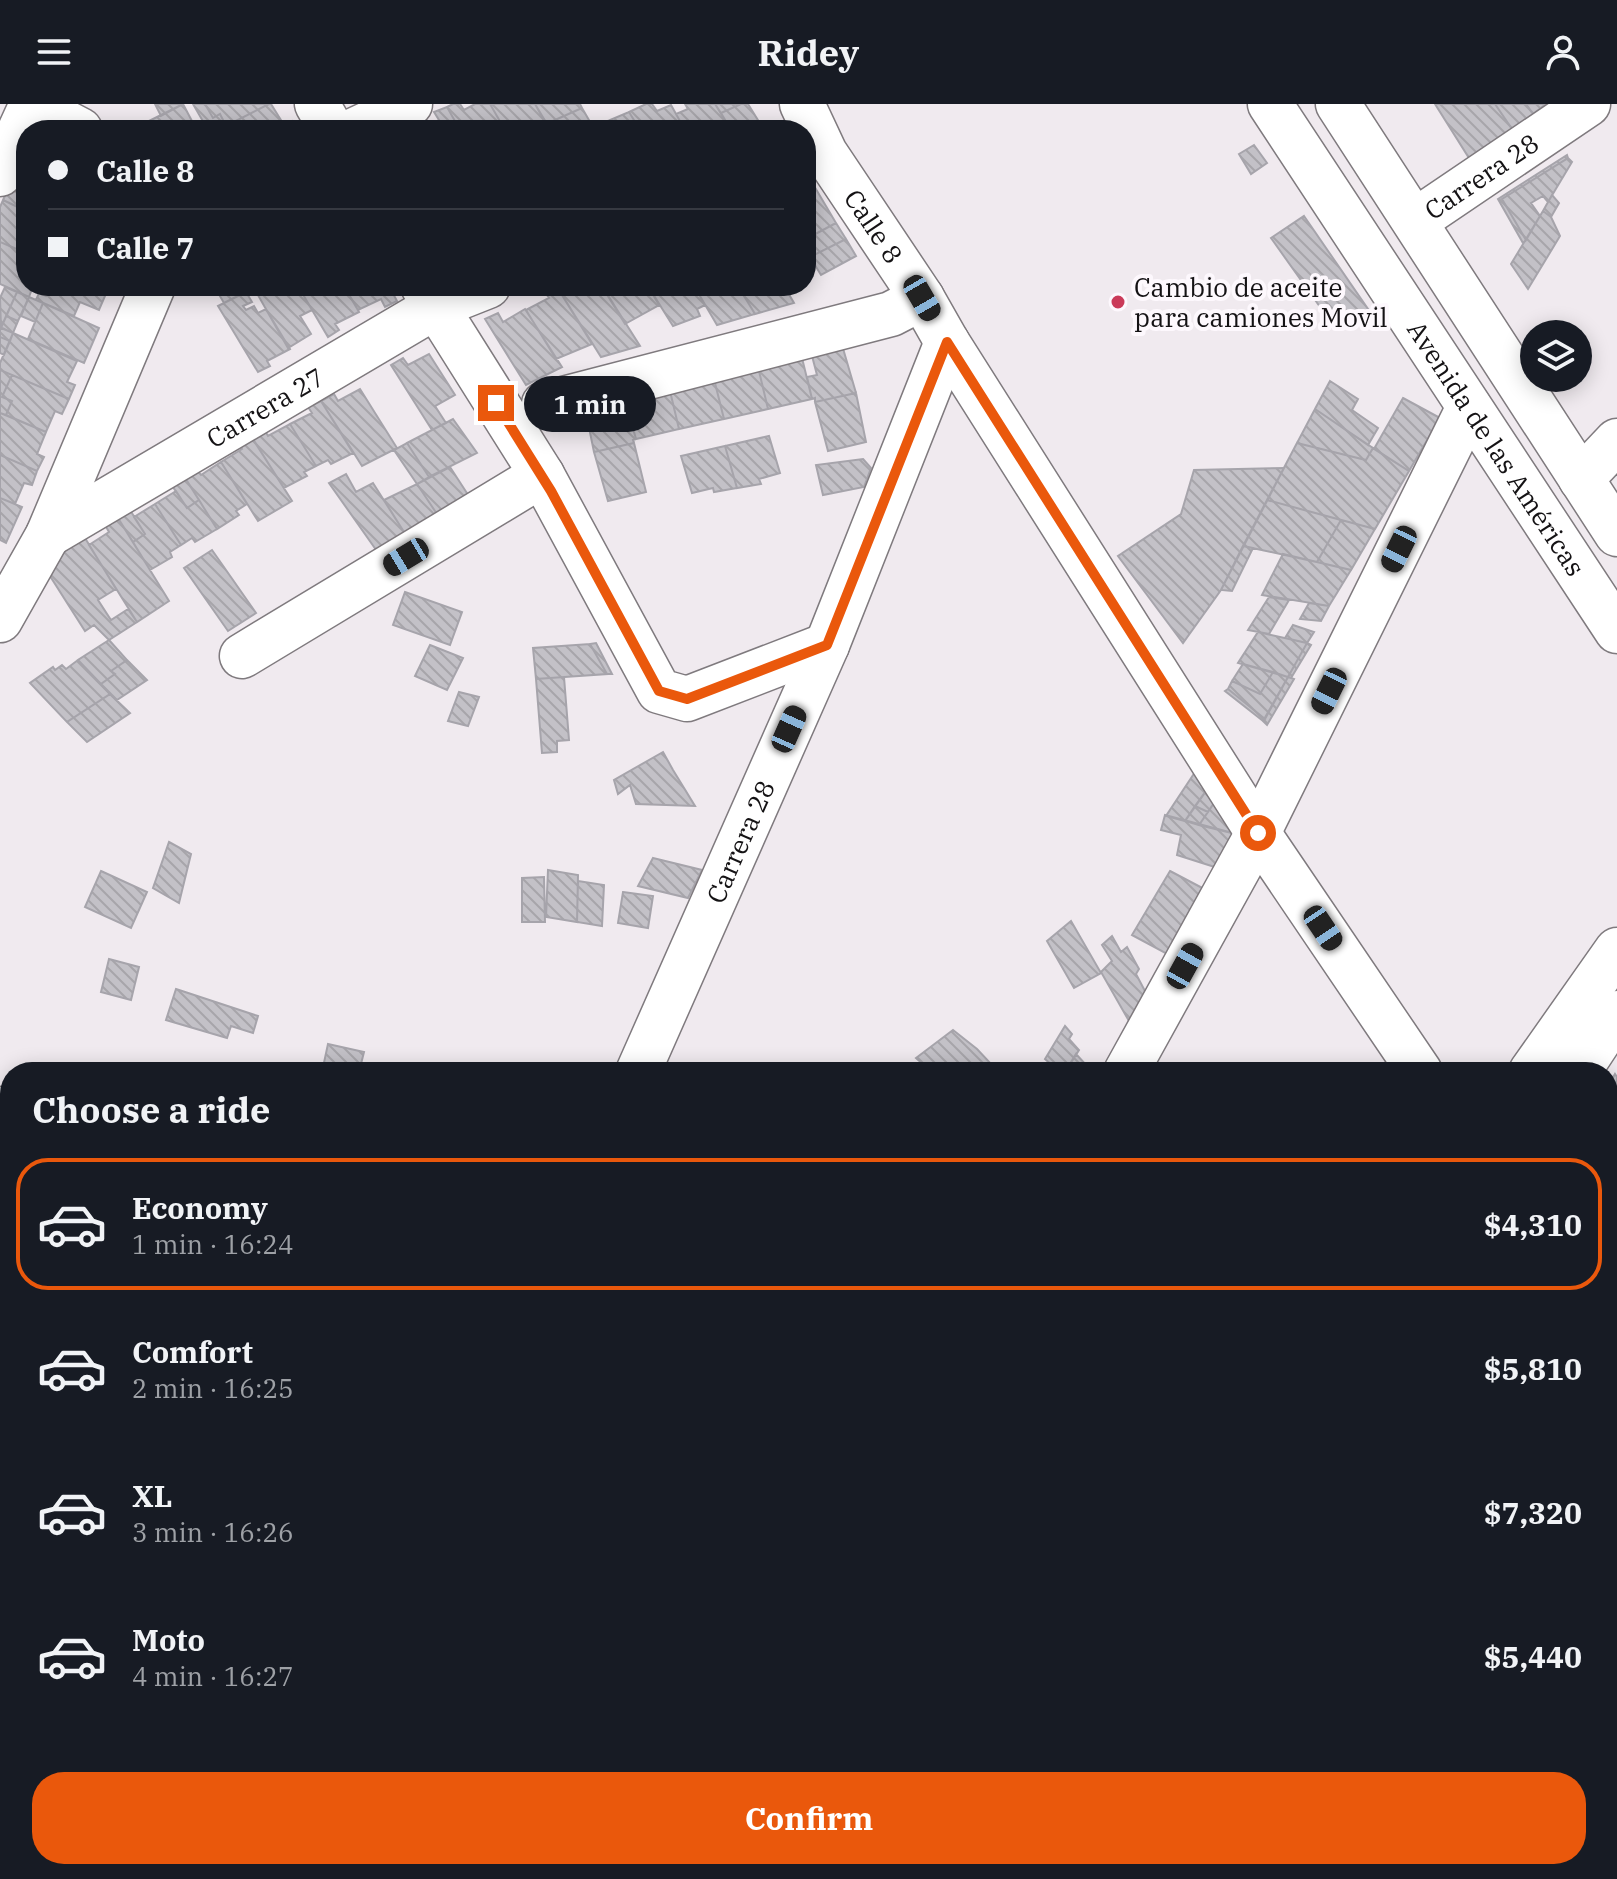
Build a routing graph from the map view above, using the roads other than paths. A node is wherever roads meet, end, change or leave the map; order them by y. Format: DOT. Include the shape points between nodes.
graph roads {
  1 [pos="410,104"];
  2 [pos="1270,104"];
  3 [pos="1338,104"];
  4 [pos="1588,104"];
  5 [pos="32,105"];
  6 [pos="61,120"];
  7 [pos="376,120"];
  8 [pos="16,140"];
  9 [pos="816,156"];
  10 [pos="0,174"];
  11 [pos="1415,221"];
  12 [pos="149,296"];
  13 [pos="429,296"];
  14 [pos="922,298"];
  15 [pos="947,342"];
  16 [pos="544,404"];
  17 [pos="1469,407"];
  18 [pos="1555,440"];
  19 [pos="1617,441"];
  20 [pos="1510,468"];
  21 [pos="1581,479"];
  22 [pos="551,491"];
  23 [pos="1617,534"];
  24 [pos="48,535"];
  25 [pos="0,620"];
  26 [pos="1617,631"];
  27 [pos="827,645"];
  28 [pos="242,656"];
  29 [pos="1258,833"];
  30 [pos="1617,950"];
  31 [pos="1617,1013"];
  32 [pos="642,1062"];
  33 [pos="1132,1062"];
  34 [pos="1413,1062"];
  35 [pos="1538,1062"];
  36 [pos="1585,1062"];
  1 -- 7 [label="street"];
  2 -- 17 [label="street, Avenida de las Américas"];
  3 -- 11 [label="street, Avenida de las Américas"];
  4 -- 11 [label="street, Carrera 28"];
  5 -- 6 [label="street"];
  8 -- 10 [label="street"];
  9 -- 14 [label="street, Calle 8"];
  11 -- 18 [label="street, Avenida de las Américas"];
  12 -- 24 [label="street"];
  13 -- 22 [label="street"];
  13 -- 24 [label="street, Carrera 27"];
  14 -- 15 [label="street, Calle 8"];
  14 -- 16 [label="street" via="891,314"];
  15 -- 27 [label="street, Carrera 28"];
  15 -- 29 [label="street, Calle 8"];
  17 -- 20 [label="street, Avenida de las Américas"];
  17 -- 29 [label="street"];
  18 -- 20 [label="street"];
  18 -- 21 [label="street, Avenida de las Américas"];
  19 -- 21 [label="street"];
  20 -- 26 [label="street, Avenida de las Américas"];
  21 -- 23 [label="street, Avenida de las Américas"];
  22 -- 27 [label="street" via="659,691 687,699"];
  22 -- 28 [label="street"];
  24 -- 25 [label="street"];
  27 -- 32 [label="street, Carrera 28"];
  29 -- 33 [label="street"];
  29 -- 34 [label="street, Calle 8"];
  30 -- 35 [label="street"];
  31 -- 36 [label="street"];
}
